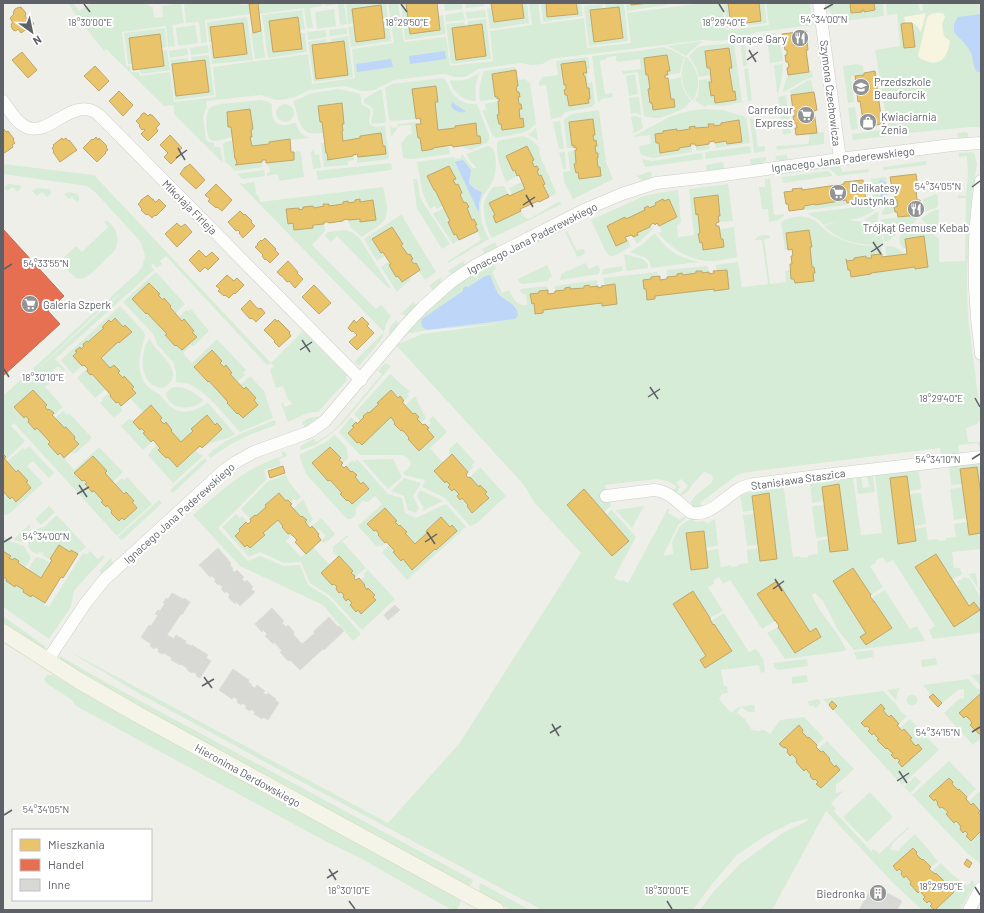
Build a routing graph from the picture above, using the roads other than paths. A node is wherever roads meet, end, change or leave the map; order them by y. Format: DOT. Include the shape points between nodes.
graph roads {
  1 [pos="819,3"];
  2 [pos="3,101"];
  3 [pos="981,143"];
  4 [pos="840,159"];
  5 [pos="981,181"];
  6 [pos="981,354"];
  7 [pos="360,380"];
  8 [pos="981,457"];
  9 [pos="606,496"];
  10 [pos="3,632"];
  11 [pos="47,660"];
  12 [pos="981,888"];
  13 [pos="496,910"];
  14 [pos="969,910"];
  1 -- 4 [label="street, Szymona Czechowicza"];
  2 -- 7 [label="street, Mikołaja Firleja" via="22,124 33,129 78,110 94,111"];
  3 -- 4 [label="street, Ignacego Jana Paderewskiego"];
  4 -- 7 [label="street, Ignacego Jana Paderewskiego" via="656,183 584,210 476,265 451,282 406,325"];
  5 -- 6 [label="street" via="975,252"];
  7 -- 11 [label="street, Ignacego Jana Paderewskiego" via="318,427 254,452 217,477 104,580"];
  8 -- 9 [label="street, Stanisława Staszica" via="744,486 701,514 688,510 661,491"];
  10 -- 11 [label="main road, Hieronima Derdowskiego"];
  11 -- 13 [label="main road, Hieronima Derdowskiego" via="137,714"];
  12 -- 14 [label="street"];
}
